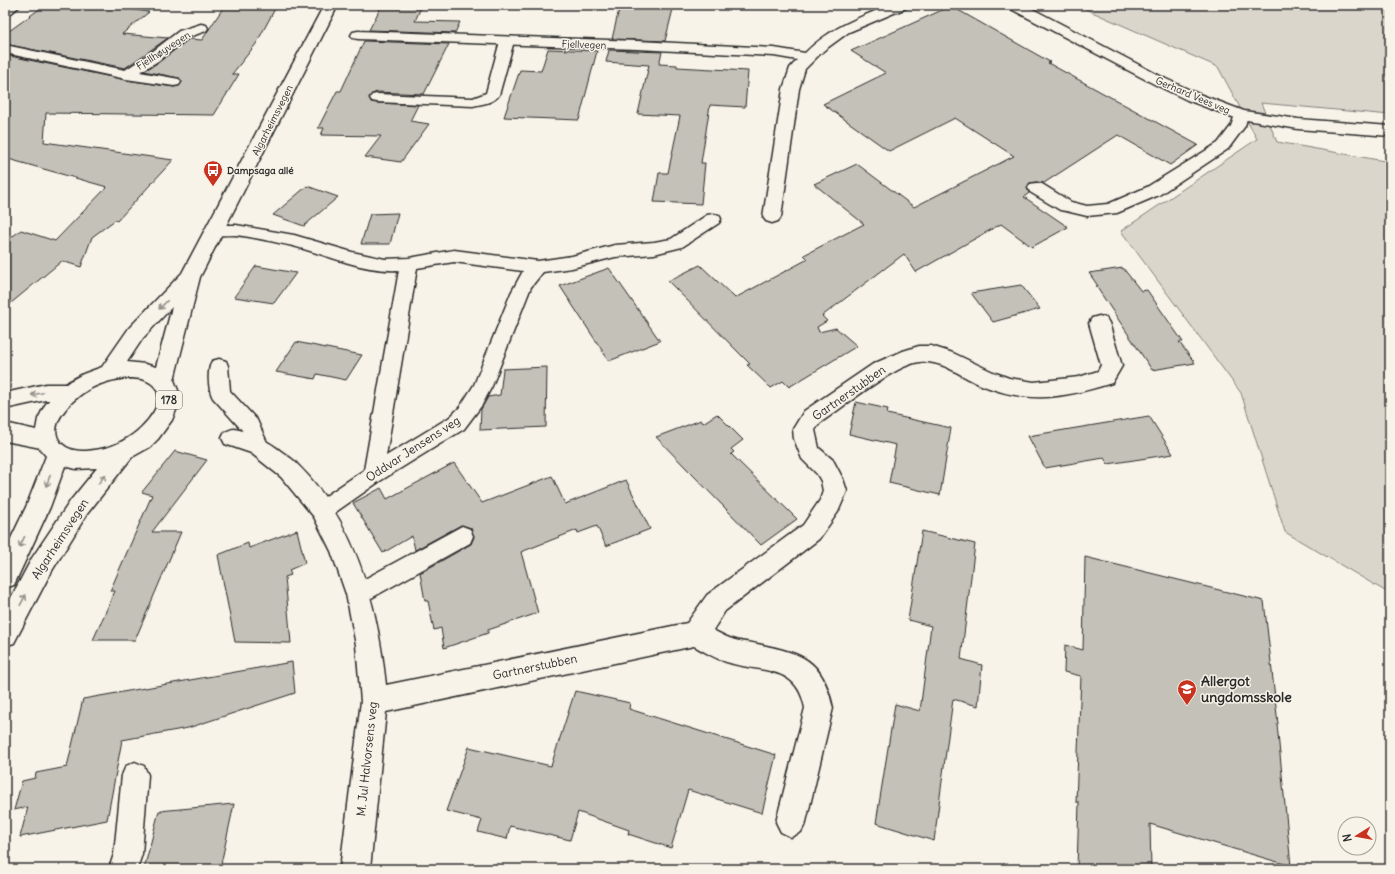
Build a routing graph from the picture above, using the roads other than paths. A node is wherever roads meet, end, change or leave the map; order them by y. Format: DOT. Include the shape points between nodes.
graph roads {
  1 [pos="14,5"];
  2 [pos="331,5"];
  3 [pos="901,5"];
  4 [pos="1014,5"];
  5 [pos="5,11"];
  6 [pos="201,28"];
  7 [pos="358,35"];
  8 [pos="507,41"];
  9 [pos="5,49"];
  10 [pos="808,58"];
  11 [pos="126,75"];
  12 [pos="174,82"];
  13 [pos="377,98"];
  14 [pos="1241,115"];
  15 [pos="1390,131"];
  16 [pos="1036,188"];
  17 [pos="772,217"];
  18 [pos="713,219"];
  19 [pos="214,230"];
  20 [pos="409,264"];
  21 [pos="538,267"];
  22 [pos="190,277"];
  23 [pos="1099,323"];
  24 [pos="219,366"];
  25 [pos="109,373"];
  26 [pos="162,381"];
  27 [pos="70,392"];
  28 [pos="5,401"];
  29 [pos="5,432"];
  30 [pos="233,438"];
  31 [pos="52,447"];
  32 [pos="258,447"];
  33 [pos="125,450"];
  34 [pos="372,475"];
  35 [pos="322,510"];
  36 [pos="462,536"];
  37 [pos="5,577"];
  38 [pos="358,594"];
  39 [pos="5,634"];
  40 [pos="695,634"];
  41 [pos="374,701"];
  42 [pos="135,775"];
  43 [pos="791,822"];
  44 [pos="123,869"];
  45 [pos="355,869"];
  1 -- 5 [label="street"];
  2 -- 19 [label="street, Algarheimsvegen / 178"];
  3 -- 10 [label="street" via="844,29"];
  4 -- 14 [label="street, Gerhard Vees veg" via="1161,82 1192,97"];
  6 -- 11 [label="lane, Fjellhøyvegen" via="184,34"];
  7 -- 8 [label="street, Fjellvegen"];
  8 -- 10 [label="street, Fjellvegen" via="774,52"];
  8 -- 13 [label="lane" via="492,95 483,100 473,102"];
  9 -- 11 [label="lane"];
  10 -- 17 [label="street" via="798,68 791,88"];
  11 -- 12 [label="lane"];
  14 -- 15 [label="street, Gerhard Vees veg" via="1298,124"];
  14 -- 16 [label="lane" via="1238,126 1223,146 1153,191 1112,209 1087,211 1066,206"];
  18 -- 21 [label="lane" via="676,243"];
  19 -- 20 [label="lane" via="236,230 294,241 385,266"];
  19 -- 22 [label="street, Algarheimsvegen / 178"];
  20 -- 21 [label="lane" via="454,256"];
  20 -- 34 [label="lane"];
  21 -- 34 [label="lane, Oddvar Jensens veg" via="524,282 480,391 467,413 457,423"];
  22 -- 25 [label="street, Algarheimsvegen / 178, one-way" via="136,333"];
  22 -- 26 [label="street, Algarheimsvegen / 178"];
  23 -- 40 [label="street, Gartnerstubben" via="1112,366 1105,377 1079,385 1034,390 986,378 946,358 919,354 880,370 812,417 804,428 805,439 810,453 825,467 832,479 834,491 830,504 811,532 716,602"];
  24 -- 32 [label="lane" via="220,393 250,426"];
  25 -- 26 [label="street, 178" via="126,370 144,371"];
  25 -- 27 [label="street, 178" via="93,378"];
  26 -- 33 [label="street, 178" via="168,391 169,400 164,415 147,436"];
  27 -- 28 [label="street, one-way" via="46,392"];
  27 -- 31 [label="street, 178" via="54,409 48,420 46,431"];
  29 -- 31 [label="street"];
  30 -- 32 [label="street, M. Jul Halvorsens veg"];
  31 -- 33 [label="street, 178" via="73,460 91,460"];
  31 -- 37 [label="street, 178, one-way" via="38,507"];
  32 -- 35 [label="street, M. Jul Halvorsens veg" via="289,470"];
  39 -- 33 [label="street, Algarheimsvegen / 178, one-way" via="41,566 78,507"];
  34 -- 35 [label="lane, Oddvar Jensens veg"];
  35 -- 38 [label="street, M. Jul Halvorsens veg" via="342,549"];
  36 -- 38 [label="lane"];
  38 -- 41 [label="street, M. Jul Halvorsens veg" via="369,645"];
  40 -- 41 [label="street, Gartnerstubben"];
  40 -- 43 [label="street" via="730,651 787,663 803,673 815,689 820,708"];
  41 -- 45 [label="street, M. Jul Halvorsens veg"];
  42 -- 44 [label="lane" via="128,854"];
}
